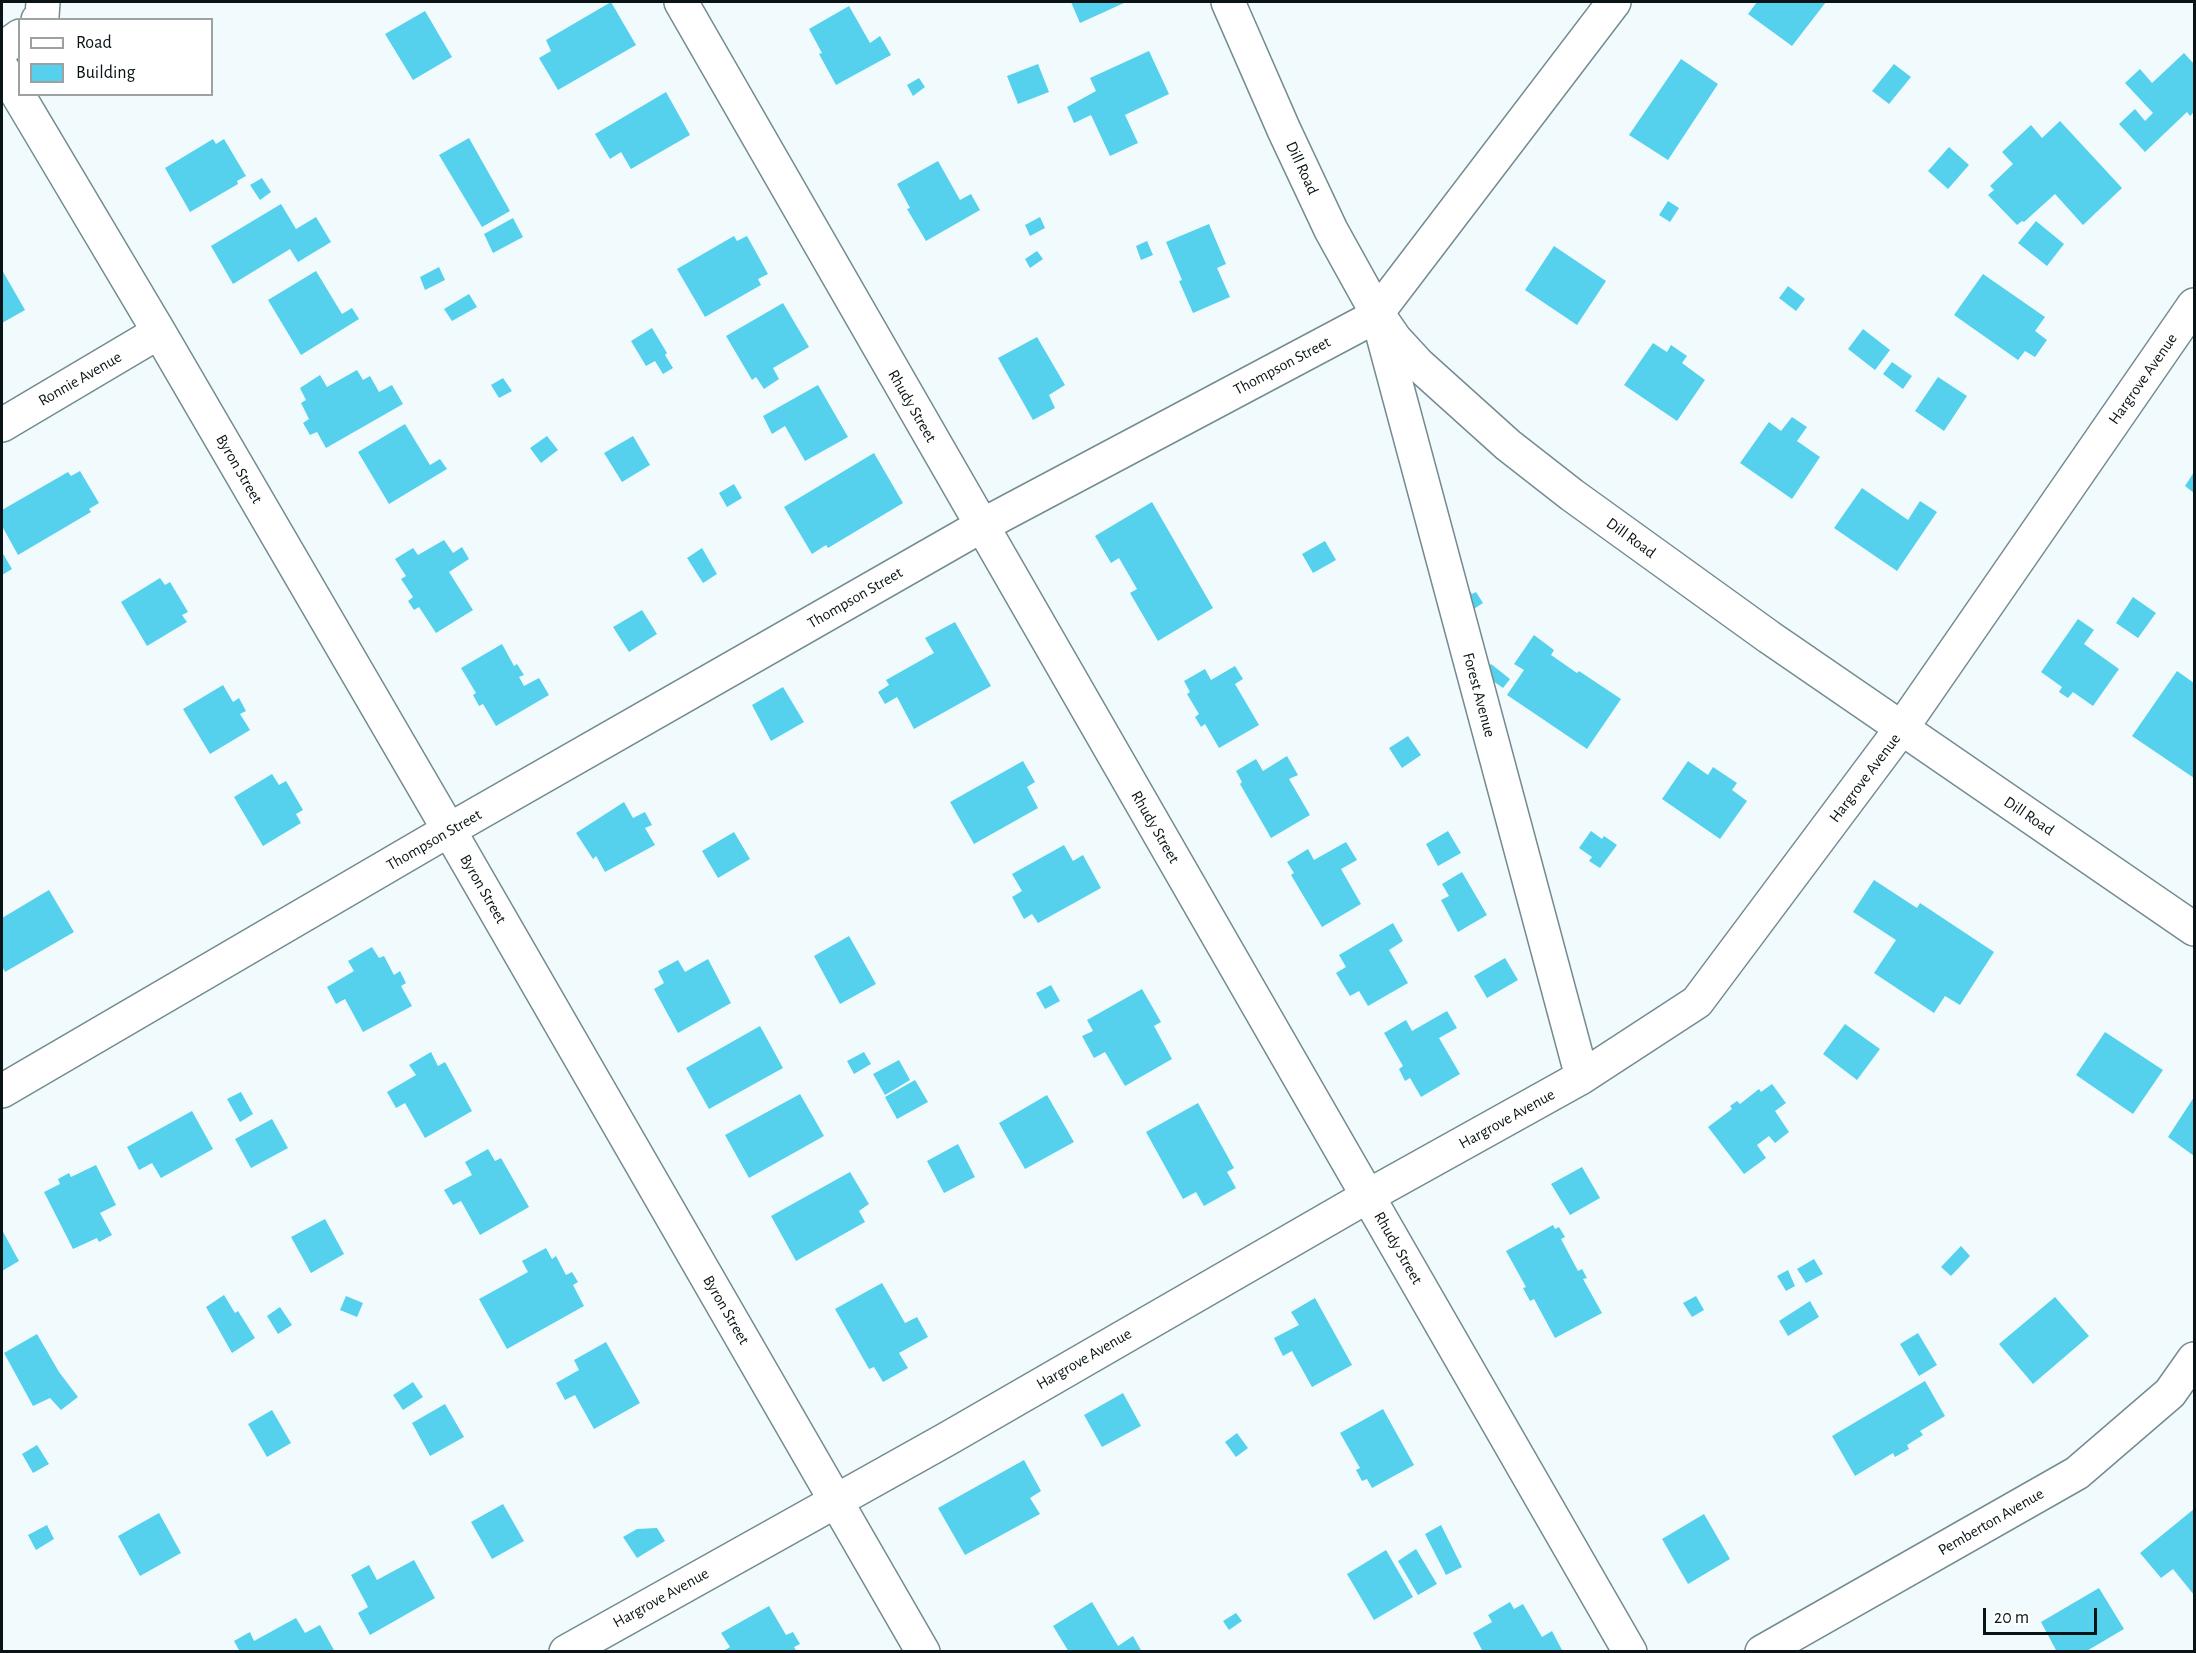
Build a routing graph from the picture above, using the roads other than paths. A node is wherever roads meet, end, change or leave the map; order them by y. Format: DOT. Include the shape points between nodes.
graph roads {
  1 [pos="43,2"];
  2 [pos="681,2"];
  3 [pos="1228,2"];
  4 [pos="1614,2"];
  5 [pos="40,18"];
  6 [pos="18,37"];
  7 [pos="2,49"];
  8 [pos="2,68"];
  9 [pos="18,95"];
  10 [pos="19,96"];
  11 [pos="2194,304"];
  12 [pos="1377,313"];
  13 [pos="159,332"];
  14 [pos="2,425"];
  15 [pos="981,526"];
  16 [pos="1901,729"];
  17 [pos="449,830"];
  18 [pos="2194,929"];
  19 [pos="1582,1077"];
  20 [pos="2,1091"];
  21 [pos="1368,1196"];
  22 [pos="2194,1359"];
  23 [pos="835,1500"];
  24 [pos="566,1652"];
  25 [pos="922,1652"];
  26 [pos="1630,1652"];
  27 [pos="1762,1652"];
  1 -- 5 [label="street"];
  2 -- 15 [label="street, Rhudy Street"];
  3 -- 12 [label="street, Dill Road" via="1326,220"];
  4 -- 12 [label="street, Thompson Street"];
  6 -- 7 [label="street"];
  8 -- 9 [label="street, Byron Street"];
  10 -- 13 [label="street, Byron Street"];
  11 -- 16 [label="street, Hargrove Avenue"];
  12 -- 15 [label="street, Thompson Street"];
  12 -- 16 [label="street, Dill Road" via="1418,364 1562,488"];
  12 -- 19 [label="street, Forest Avenue"];
  13 -- 14 [label="street, Ronnie Avenue"];
  13 -- 17 [label="street, Byron Street"];
  15 -- 17 [label="street, Thompson Street"];
  15 -- 21 [label="street, Rhudy Street"];
  16 -- 18 [label="street, Dill Road"];
  16 -- 19 [label="street, Hargrove Avenue" via="1697,1002"];
  17 -- 20 [label="street, Thompson Street"];
  17 -- 23 [label="street, Byron Street"];
  19 -- 21 [label="street, Hargrove Avenue"];
  21 -- 23 [label="street, Hargrove Avenue"];
  21 -- 26 [label="street, Rhudy Street"];
  22 -- 27 [label="street, Pemberton Avenue" via="2170,1393 2077,1473"];
  23 -- 24 [label="street, Hargrove Avenue"];
  23 -- 25 [label="street, Byron Street"];
}
